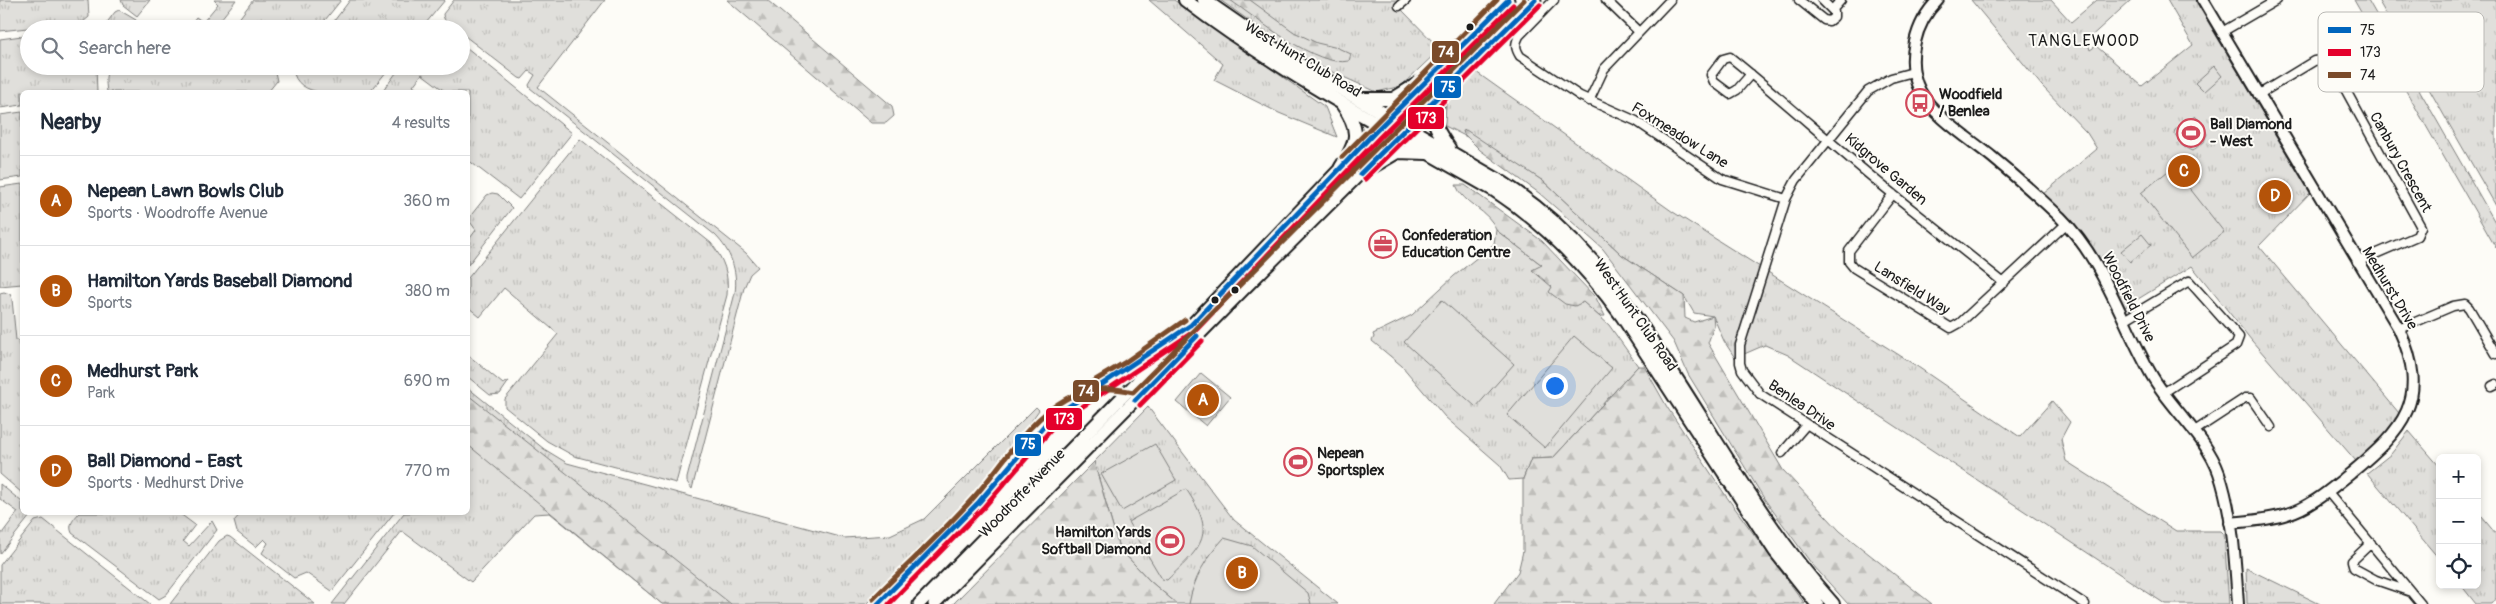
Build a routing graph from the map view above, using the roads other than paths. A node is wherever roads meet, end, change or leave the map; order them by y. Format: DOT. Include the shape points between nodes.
graph roads {
  1 [pos="1185,0"];
  2 [pos="1204,0"];
  3 [pos="1406,0"];
  4 [pos="1508,0"];
  5 [pos="1535,0"];
  6 [pos="1554,0"];
  7 [pos="1606,0"];
  8 [pos="1670,0"];
  9 [pos="1799,0"];
  10 [pos="1822,0"];
  11 [pos="1841,0"];
  12 [pos="2203,0"];
  13 [pos="2277,0"];
  14 [pos="1934,1"];
  15 [pos="1399,6"];
  16 [pos="1833,9"];
  17 [pos="1638,32"];
  18 [pos="2222,32"];
  19 [pos="2318,61"];
  20 [pos="1913,72"];
  21 [pos="1435,73"];
  22 [pos="1751,74"];
  23 [pos="1452,84"];
  24 [pos="2345,92"];
  25 [pos="2258,95"];
  26 [pos="1360,98"];
  27 [pos="1339,100"];
  28 [pos="1588,101"];
  29 [pos="1391,116"];
  30 [pos="1381,125"];
  31 [pos="1404,131"];
  32 [pos="1829,139"];
  33 [pos="1450,150"];
  34 [pos="1428,153"];
  35 [pos="1341,167"];
  36 [pos="1360,174"];
  37 [pos="1893,194"];
  38 [pos="1786,199"];
  39 [pos="2066,224"];
  40 [pos="2357,262"];
  41 [pos="1251,264"];
  42 [pos="1260,273"];
  43 [pos="2004,284"];
  44 [pos="2124,320"];
  45 [pos="2399,329"];
  46 [pos="2496,354"];
  47 [pos="2164,392"];
  48 [pos="1806,424"];
  49 [pos="2270,427"];
  50 [pos="2193,432"];
  51 [pos="1782,453"];
  52 [pos="2328,492"];
  53 [pos="2230,523"];
  54 [pos="2371,544"];
  55 [pos="2411,592"];
  56 [pos="919,604"];
  57 [pos="934,604"];
  58 [pos="1817,604"];
  59 [pos="1833,604"];
  60 [pos="2085,604"];
  61 [pos="2238,604"];
  62 [pos="2422,604"];
  1 -- 27 [label="main road, West Hunt Club Road" via="1256,51"];
  2 -- 26 [label="main road, West Hunt Club Road" via="1267,45"];
  3 -- 15 [label="street"];
  4 -- 21 [label="main road, Woodroffe Avenue"];
  5 -- 23 [label="main road, Woodroffe Avenue"];
  6 -- 28 [label="street, Foxmeadow Lane" via="1519,36 1516,50"];
  7 -- 17 [label="street"];
  8 -- 17 [label="street"];
  9 -- 16 [label="street" via="1827,21 1834,17"];
  10 -- 16 [label="street"];
  11 -- 16 [label="street"];
  12 -- 18 [label="street, Medhurst Drive"];
  13 -- 18 [label="street"];
  14 -- 20 [label="street" via="1916,40"];
  17 -- 28 [label="street" via="1604,69"];
  18 -- 25 [label="street, Medhurst Drive"];
  19 -- 25 [label="street, Canbury Crescent"];
  20 -- 32 [label="street, Benlea Drive" via="1891,78 1868,91"];
  20 -- 39 [label="street, Woodfield Drive" via="1926,100"];
  21 -- 26 [label="main road" via="1393,99"];
  21 -- 29 [label="main road, Woodroffe Avenue"];
  22 -- 22 [label="street, Kidgrove Garden" via="1730,58 1723,59 1711,75 1714,82 1730,94"];
  22 -- 32 [label="street, Kidgrove Garden"];
  23 -- 31 [label="main road, Woodroffe Avenue"];
  23 -- 33 [label="main road" via="1435,105 1434,113 1436,126"];
  24 -- 40 [label="street, Canbury Crescent" via="2421,227 2417,236"];
  25 -- 40 [label="street, Medhurst Drive"];
  26 -- 29 [label="main road, West Hunt Club Road"];
  27 -- 30 [label="main road, West Hunt Club Road"];
  27 -- 35 [label="main road" via="1352,119 1356,136 1353,149"];
  28 -- 38 [label="street, Foxmeadow Lane" via="1636,121 1722,179"];
  29 -- 30 [label="main road, Woodroffe Avenue"];
  29 -- 31 [label="main road, West Hunt Club Road"];
  30 -- 31 [label="main road, West Hunt Club Road"];
  30 -- 35 [label="main road, Woodroffe Avenue"];
  31 -- 33 [label="main road, West Hunt Club Road"];
  31 -- 34 [label="main road, West Hunt Club Road"];
  31 -- 36 [label="main road, Woodroffe Avenue"];
  32 -- 37 [label="street, Kidgrove Garden"];
  32 -- 38 [label="street, Benlea Drive" via="1796,180"];
  33 -- 59 [label="main road, West Hunt Club Road" via="1531,201 1583,248 1635,316 1786,547"];
  34 -- 36 [label="main road" via="1397,152"];
  34 -- 58 [label="main road, West Hunt Club Road" via="1494,190 1525,212 1558,239 1598,284 1770,544"];
  35 -- 41 [label="main road, Woodroffe Avenue"];
  36 -- 42 [label="main road, Woodroffe Avenue"];
  37 -- 43 [label="street, Kidgrove Garden"];
  37 -- 43 [label="street, Lansfield Way" via="1849,251 1849,262 1854,268 1951,328 1960,324"];
  38 -- 48 [label="street, Benlea Drive" via="1740,345 1740,363 1760,394"];
  39 -- 43 [label="street, Lansfield Way"];
  39 -- 44 [label="street, Woodfield Drive" via="2106,281"];
  40 -- 45 [label="street, Medhurst Drive"];
  41 -- 42 [label="main road"];
  41 -- 56 [label="main road, Woodroffe Avenue"];
  42 -- 57 [label="main road, Woodroffe Avenue"];
  44 -- 47 [label="street, Woodfield Drive" via="2151,374"];
  44 -- 47 [label="street" via="2185,281 2239,337 2236,345"];
  45 -- 46 [label="street" via="2465,304"];
  45 -- 52 [label="street, Medhurst Drive" via="2406,344 2412,374 2410,404 2388,441"];
  47 -- 50 [label="street, Woodfield Drive"];
  48 -- 51 [label="street"];
  48 -- 60 [label="street, Benlea Drive"];
  49 -- 50 [label="street" via="2251,398 2245,398"];
  50 -- 53 [label="street, Woodfield Drive" via="2218,471 2228,500"];
  52 -- 53 [label="street, Medhurst Drive" via="2288,514"];
  52 -- 54 [label="street"];
  53 -- 61 [label="street, Woodfield Drive"];
  54 -- 55 [label="street"];
  54 -- 55 [label="street" via="2352,561 2354,568 2376,580"];
  55 -- 62 [label="street"];
}
